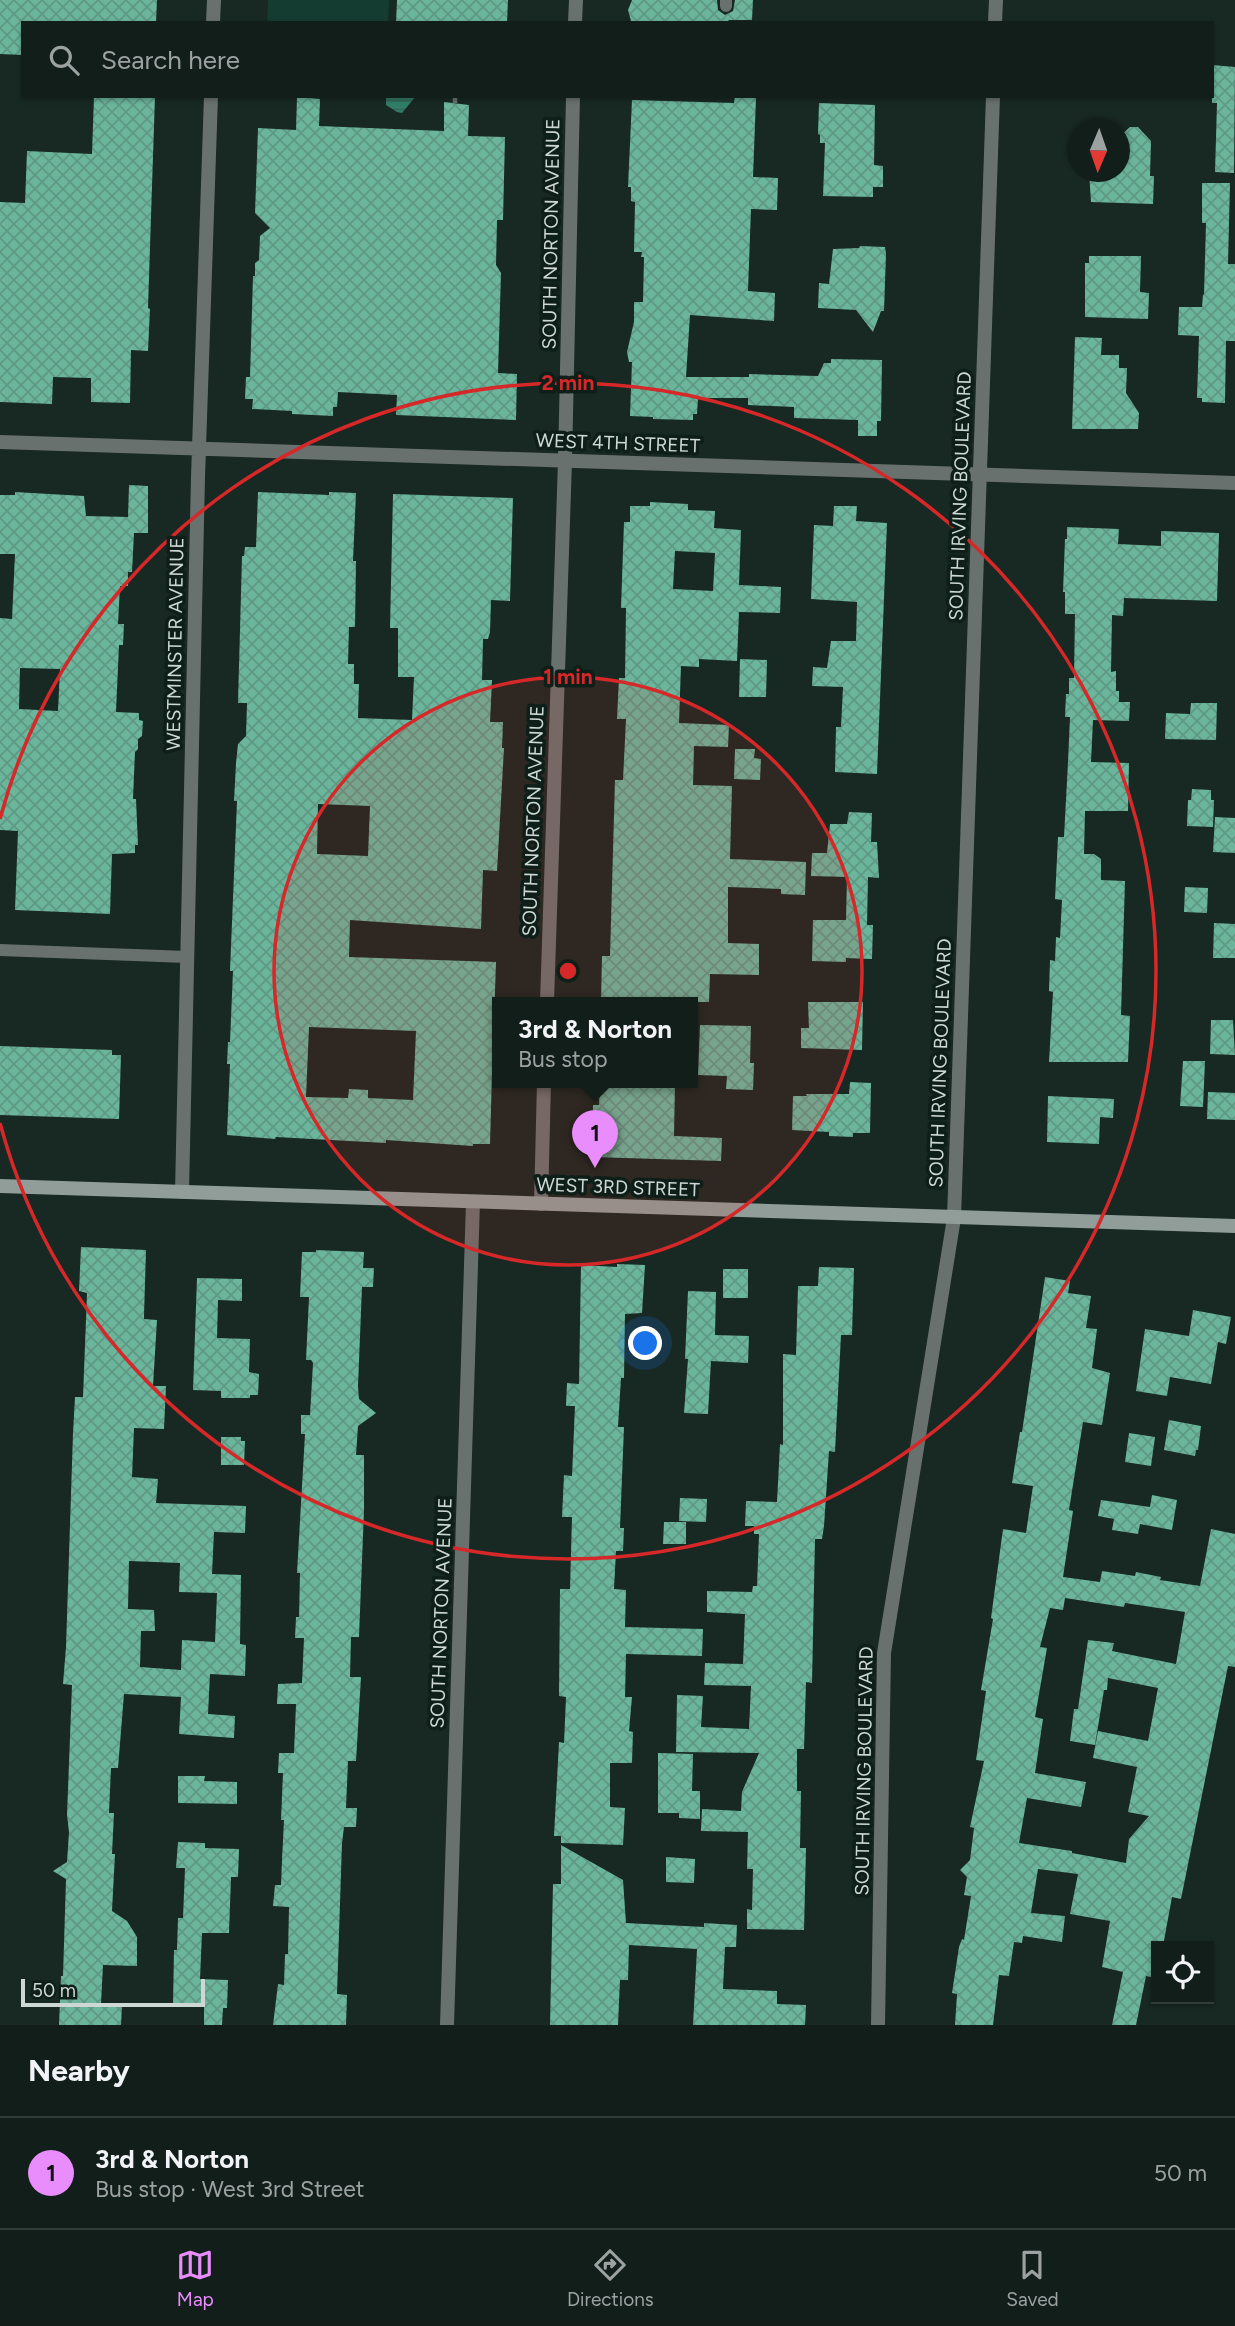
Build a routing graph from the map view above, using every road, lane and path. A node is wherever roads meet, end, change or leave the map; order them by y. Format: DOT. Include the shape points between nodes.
graph roads {
  1 [pos="214,0"];
  2 [pos="576,0"];
  3 [pos="996,0"];
  4 [pos="213,21"];
  5 [pos="575,21"];
  6 [pos="995,21"];
  7 [pos="211,98"];
  8 [pos="455,98"];
  9 [pos="573,98"];
  10 [pos="993,98"];
  11 [pos="455,103"];
  12 [pos="0,442"];
  13 [pos="199,447"];
  14 [pos="565,461"];
  15 [pos="980,473"];
  16 [pos="1235,482"];
  17 [pos="0,950"];
  18 [pos="187,957"];
  19 [pos="547,997"];
  20 [pos="544,1088"];
  21 [pos="0,1186"];
  22 [pos="182,1192"];
  23 [pos="473,1202"];
  24 [pos="541,1204"];
  25 [pos="954,1218"];
  26 [pos="1235,1226"];
  27 [pos="447,2025"];
  28 [pos="878,2025"];
  1 -- 4 [label="street"];
  2 -- 5 [label="street"];
  3 -- 6 [label="street"];
  7 -- 13 [label="street, WESTMINSTER AVENUE"];
  8 -- 11 [label="path"];
  9 -- 14 [label="street, SOUTH NORTON AVENUE"];
  10 -- 15 [label="street, SOUTH IRVING BOULEVARD"];
  12 -- 13 [label="street, WEST 4TH STREET"];
  13 -- 14 [label="street, WEST 4TH STREET"];
  13 -- 18 [label="street, WESTMINSTER AVENUE"];
  14 -- 15 [label="street, WEST 4TH STREET"];
  14 -- 19 [label="street, SOUTH NORTON AVENUE"];
  15 -- 16 [label="street, WEST 4TH STREET"];
  15 -- 25 [label="street, SOUTH IRVING BOULEVARD"];
  17 -- 18 [label="lane"];
  18 -- 22 [label="street, WESTMINSTER AVENUE"];
  20 -- 24 [label="street"];
  21 -- 22 [label="main road, WEST 3RD STREET"];
  22 -- 23 [label="main road, WEST 3RD STREET"];
  23 -- 24 [label="main road, WEST 3RD STREET"];
  23 -- 27 [label="street, SOUTH NORTON AVENUE"];
  24 -- 25 [label="main road, WEST 3RD STREET"];
  25 -- 26 [label="main road, WEST 3RD STREET"];
  25 -- 28 [label="street, SOUTH IRVING BOULEVARD" via="884,1653"];
}
